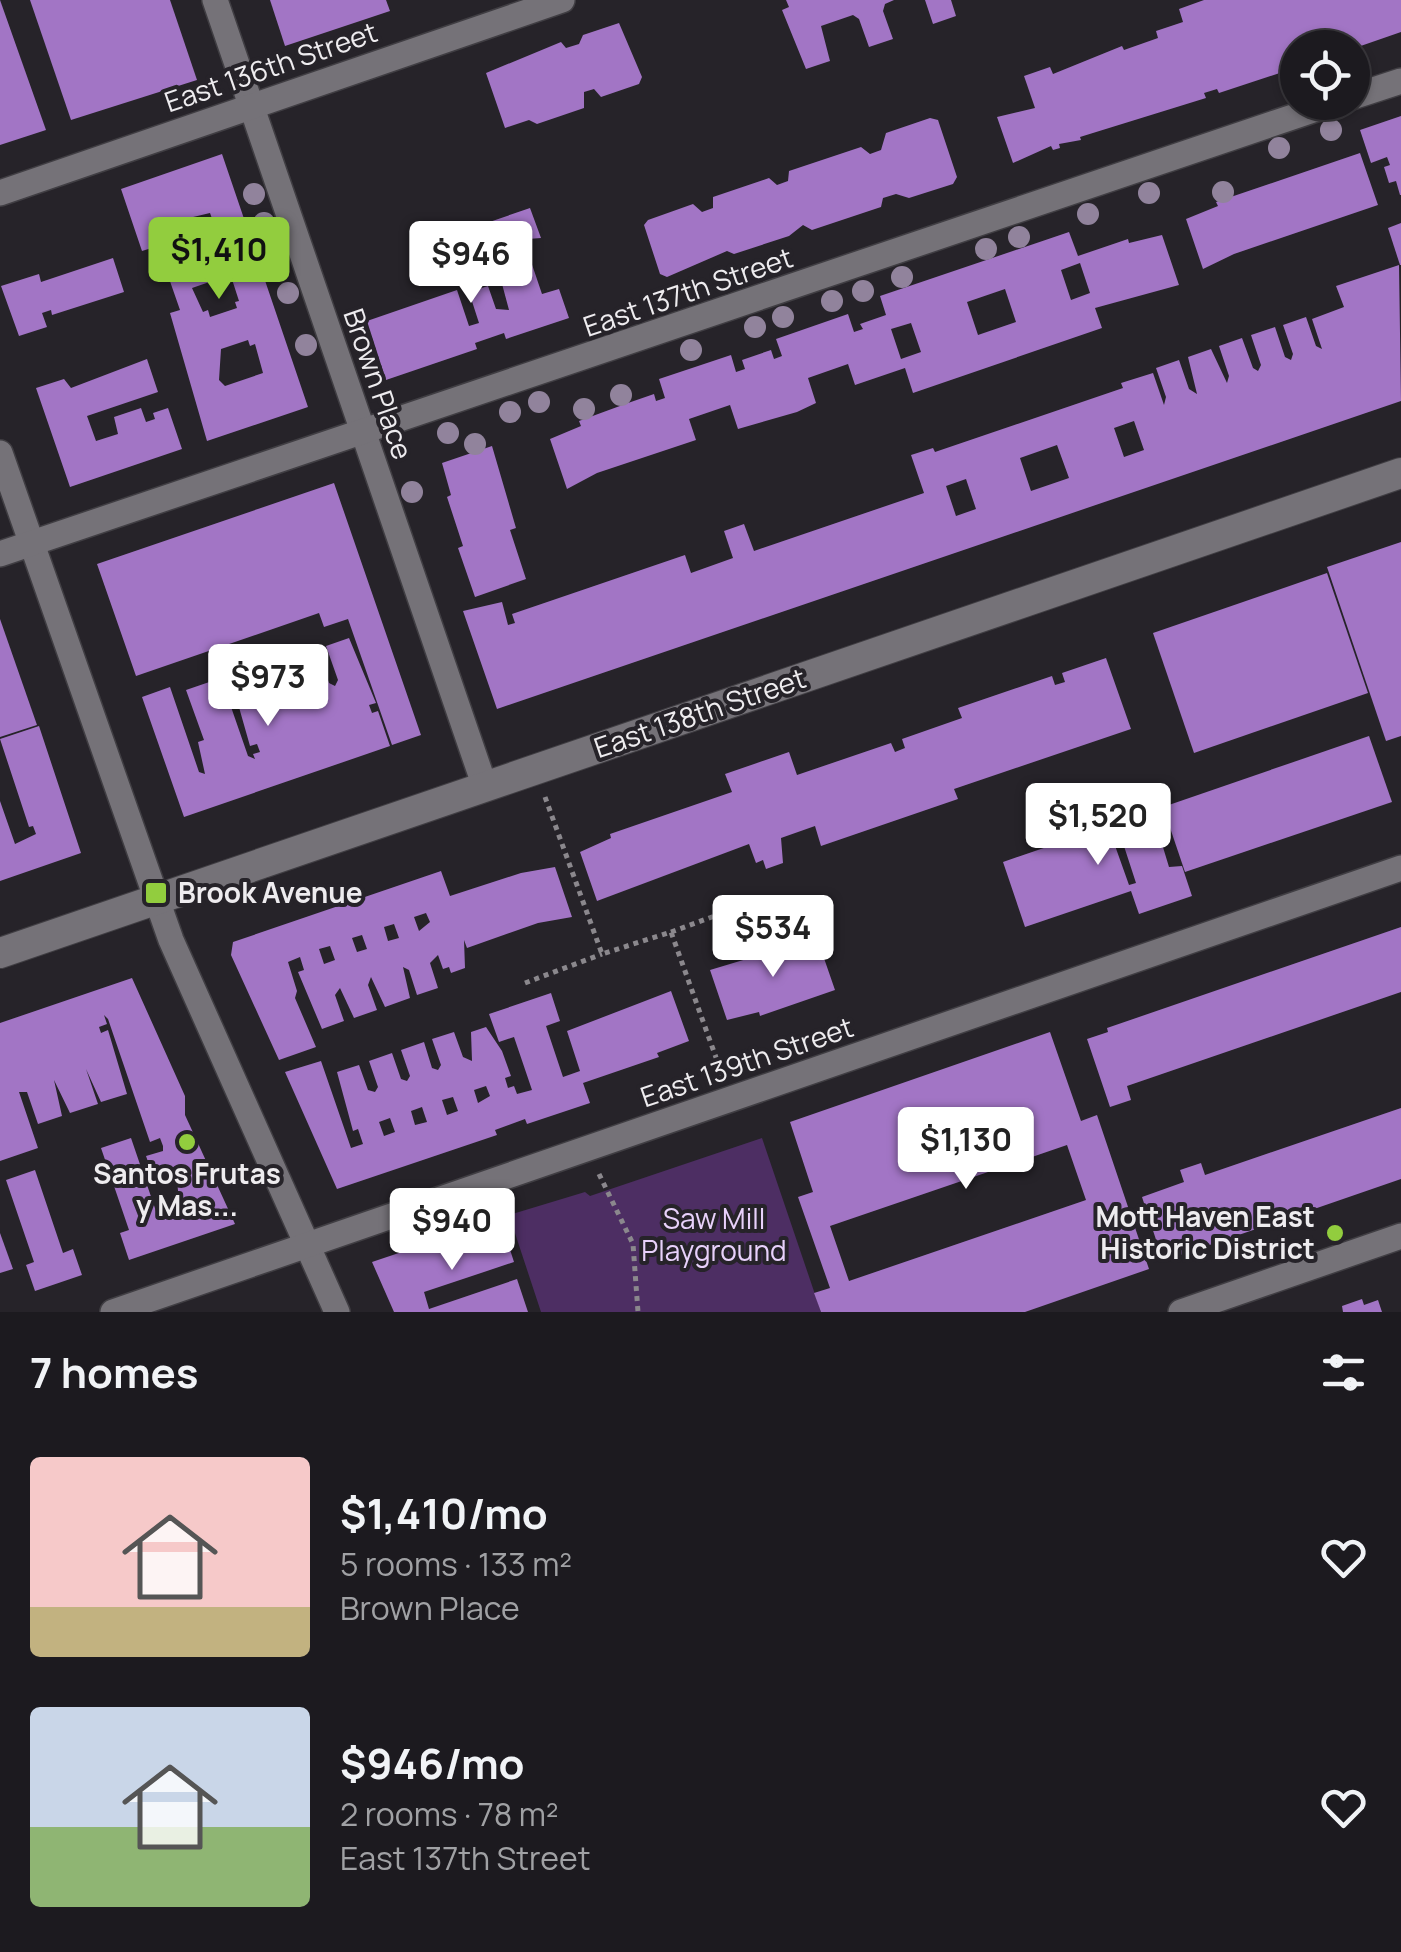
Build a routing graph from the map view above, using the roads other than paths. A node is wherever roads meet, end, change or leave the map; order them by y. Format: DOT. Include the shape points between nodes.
graph roads {
  1 [pos="215,0"];
  2 [pos="562,0"];
  3 [pos="1401,80"];
  4 [pos="1370,91"];
  5 [pos="252,106"];
  6 [pos="1284,120"];
  7 [pos="0,192"];
  8 [pos="363,432"];
  9 [pos="0,452"];
  10 [pos="1401,473"];
  11 [pos="33,544"];
  12 [pos="0,554"];
  13 [pos="485,788"];
  14 [pos="1401,868"];
  15 [pos="156,900"];
  16 [pos="0,953"];
  17 [pos="1401,1236"];
  18 [pos="307,1246"];
  19 [pos="114,1312"];
  20 [pos="336,1312"];
  21 [pos="1181,1312"];
  1 -- 5 [label="street, Brown Place"];
  2 -- 5 [label="street, East 136th Street"];
  3 -- 4 [label="street"];
  5 -- 7 [label="street, East 136th Street"];
  5 -- 8 [label="street, Brown Place"];
  6 -- 8 [label="street, East 137th Street"];
  8 -- 11 [label="street, East 137th Street"];
  8 -- 13 [label="street, Brown Place"];
  9 -- 11 [label="street"];
  10 -- 13 [label="main road, East 138th Street"];
  11 -- 12 [label="street, East 137th Street"];
  11 -- 15 [label="street"];
  13 -- 15 [label="main road, East 138th Street"];
  14 -- 18 [label="street, East 139th Street"];
  15 -- 16 [label="main road, East 138th Street"];
  15 -- 18 [label="street"];
  17 -- 21 [label="street"];
  18 -- 19 [label="street, East 139th Street"];
  18 -- 20 [label="street"];
}
